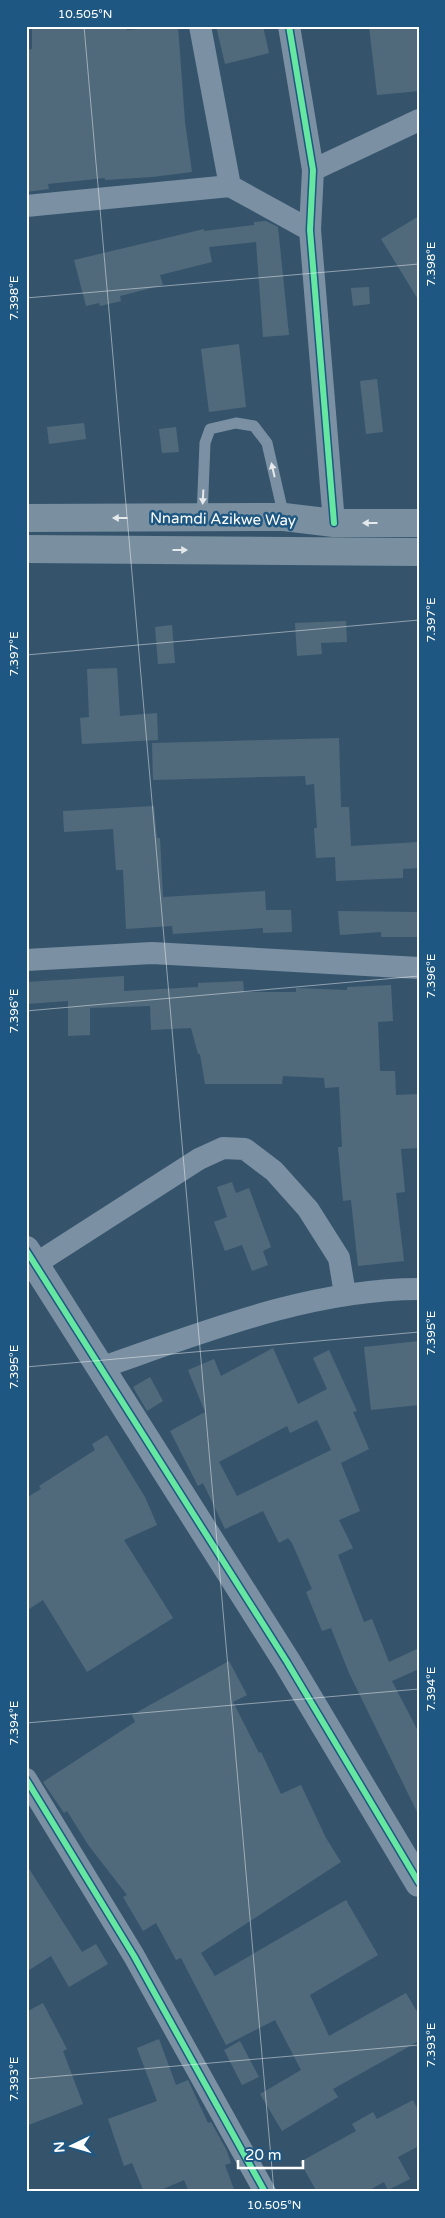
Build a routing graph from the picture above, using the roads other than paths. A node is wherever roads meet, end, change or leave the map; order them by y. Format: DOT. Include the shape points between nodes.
graph roads {
  1 [pos="200,26"];
  2 [pos="290,26"];
  3 [pos="419,120"];
  4 [pos="313,170"];
  5 [pos="230,186"];
  6 [pos="26,206"];
  7 [pos="310,230"];
  8 [pos="284,517"];
  9 [pos="26,518"];
  10 [pos="202,518"];
  11 [pos="334,523"];
  12 [pos="419,523"];
  13 [pos="26,549"];
  14 [pos="419,552"];
  15 [pos="26,960"];
  16 [pos="419,968"];
  17 [pos="29,1261"];
  18 [pos="419,1289"];
  19 [pos="346,1294"];
  20 [pos="100,1368"];
  21 [pos="26,1779"];
  22 [pos="419,1883"];
  23 [pos="264,2192"];
  1 -- 5 [label="street"];
  2 -- 4 [label="street"];
  3 -- 4 [label="street"];
  4 -- 7 [label="street"];
  5 -- 6 [label="street"];
  5 -- 7 [label="street"];
  7 -- 11 [label="street"];
  8 -- 10 [label="highway, Nnamdi Azikwe Way"];
  8 -- 10 [label="lane, one-way" via="267,443 254,426 236,422 210,429 205,443"];
  8 -- 11 [label="highway, Nnamdi Azikwe Way"];
  10 -- 9 [label="highway, Nnamdi Azikwe Way, one-way"];
  12 -- 11 [label="highway, Nnamdi Azikwe Way, one-way"];
  13 -- 14 [label="highway, Nnamdi Azikwe Way, one-way"];
  15 -- 16 [label="street" via="152,953"];
  17 -- 19 [label="street" via="199,1159 223,1148 245,1149 274,1171 308,1209 339,1258"];
  17 -- 20 [label="street"];
  18 -- 19 [label="street"];
  19 -- 20 [label="street" via="233,1322"];
  20 -- 22 [label="street" via="287,1662"];
  21 -- 23 [label="street" via="134,1956"];
}
